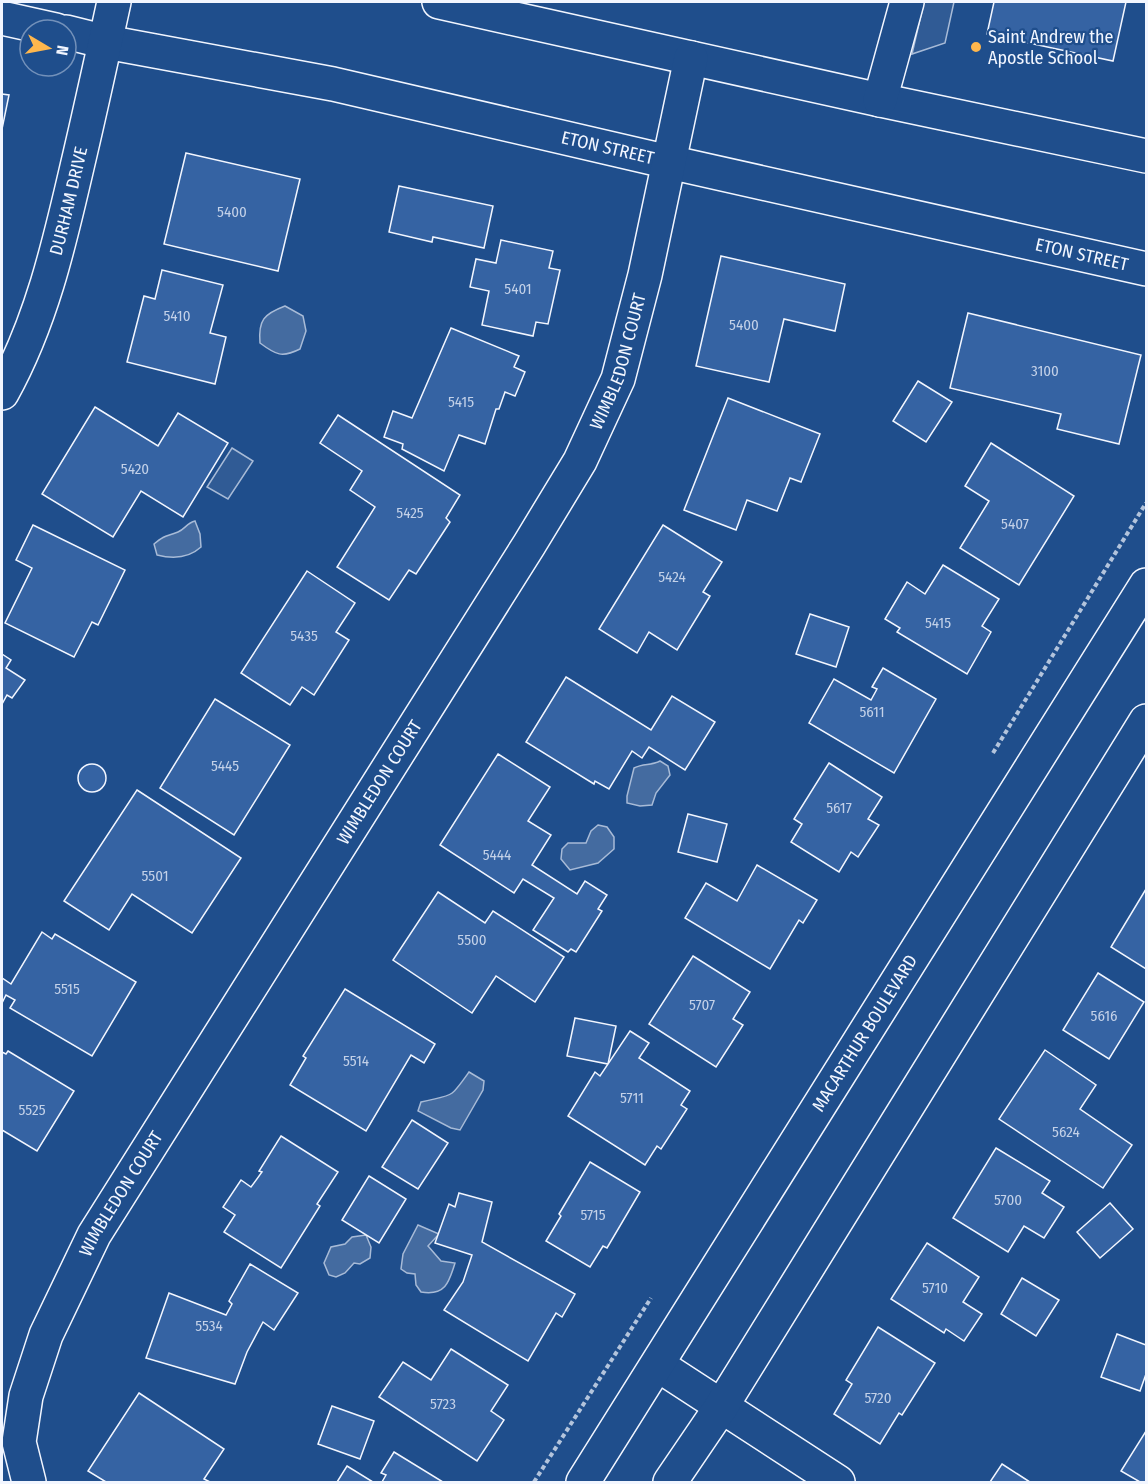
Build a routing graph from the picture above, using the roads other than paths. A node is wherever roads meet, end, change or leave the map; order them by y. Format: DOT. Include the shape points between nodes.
graph roads {
  1 [pos="114,2"];
  2 [pos="439,2"];
  3 [pos="907,2"];
  4 [pos="501,9"];
  5 [pos="2,18"];
  6 [pos="18,22"];
  7 [pos="78,35"];
  8 [pos="106,42"];
  9 [pos="691,58"];
  10 [pos="880,100"];
  11 [pos="1146,156"];
  12 [pos="669,162"];
  13 [pos="1146,269"];
  14 [pos="2,393"];
  15 [pos="1146,585"];
  16 [pos="1146,721"];
  17 [pos="658,1365"];
  18 [pos="721,1407"];
  19 [pos="29,1482"];
  20 [pos="583,1482"];
  21 [pos="670,1482"];
  22 [pos="838,1482"];
  1 -- 8 [label="street, DURHAM DRIVE"];
  2 -- 4 [label="street"];
  3 -- 10 [label="street"];
  4 -- 9 [label="street"];
  5 -- 6 [label="street"];
  7 -- 8 [label="street, ETON STREET"];
  8 -- 12 [label="street, ETON STREET" via="333,84"];
  8 -- 14 [label="street, DURHAM DRIVE" via="41,306"];
  9 -- 10 [label="street"];
  9 -- 12 [label="street, WIMBLEDON COURT"];
  10 -- 11 [label="street"];
  12 -- 13 [label="street, ETON STREET"];
  12 -- 19 [label="street, WIMBLEDON COURT" via="618,379 580,461 94,1235 46,1335 27,1396 19,1442"];
  15 -- 17 [label="street, MACARTHUR BOULEVARD"];
  16 -- 18 [label="street"];
  17 -- 18 [label="street"];
  17 -- 20 [label="street, MACARTHUR BOULEVARD"];
  18 -- 21 [label="street"];
  18 -- 22 [label="street"];
}
